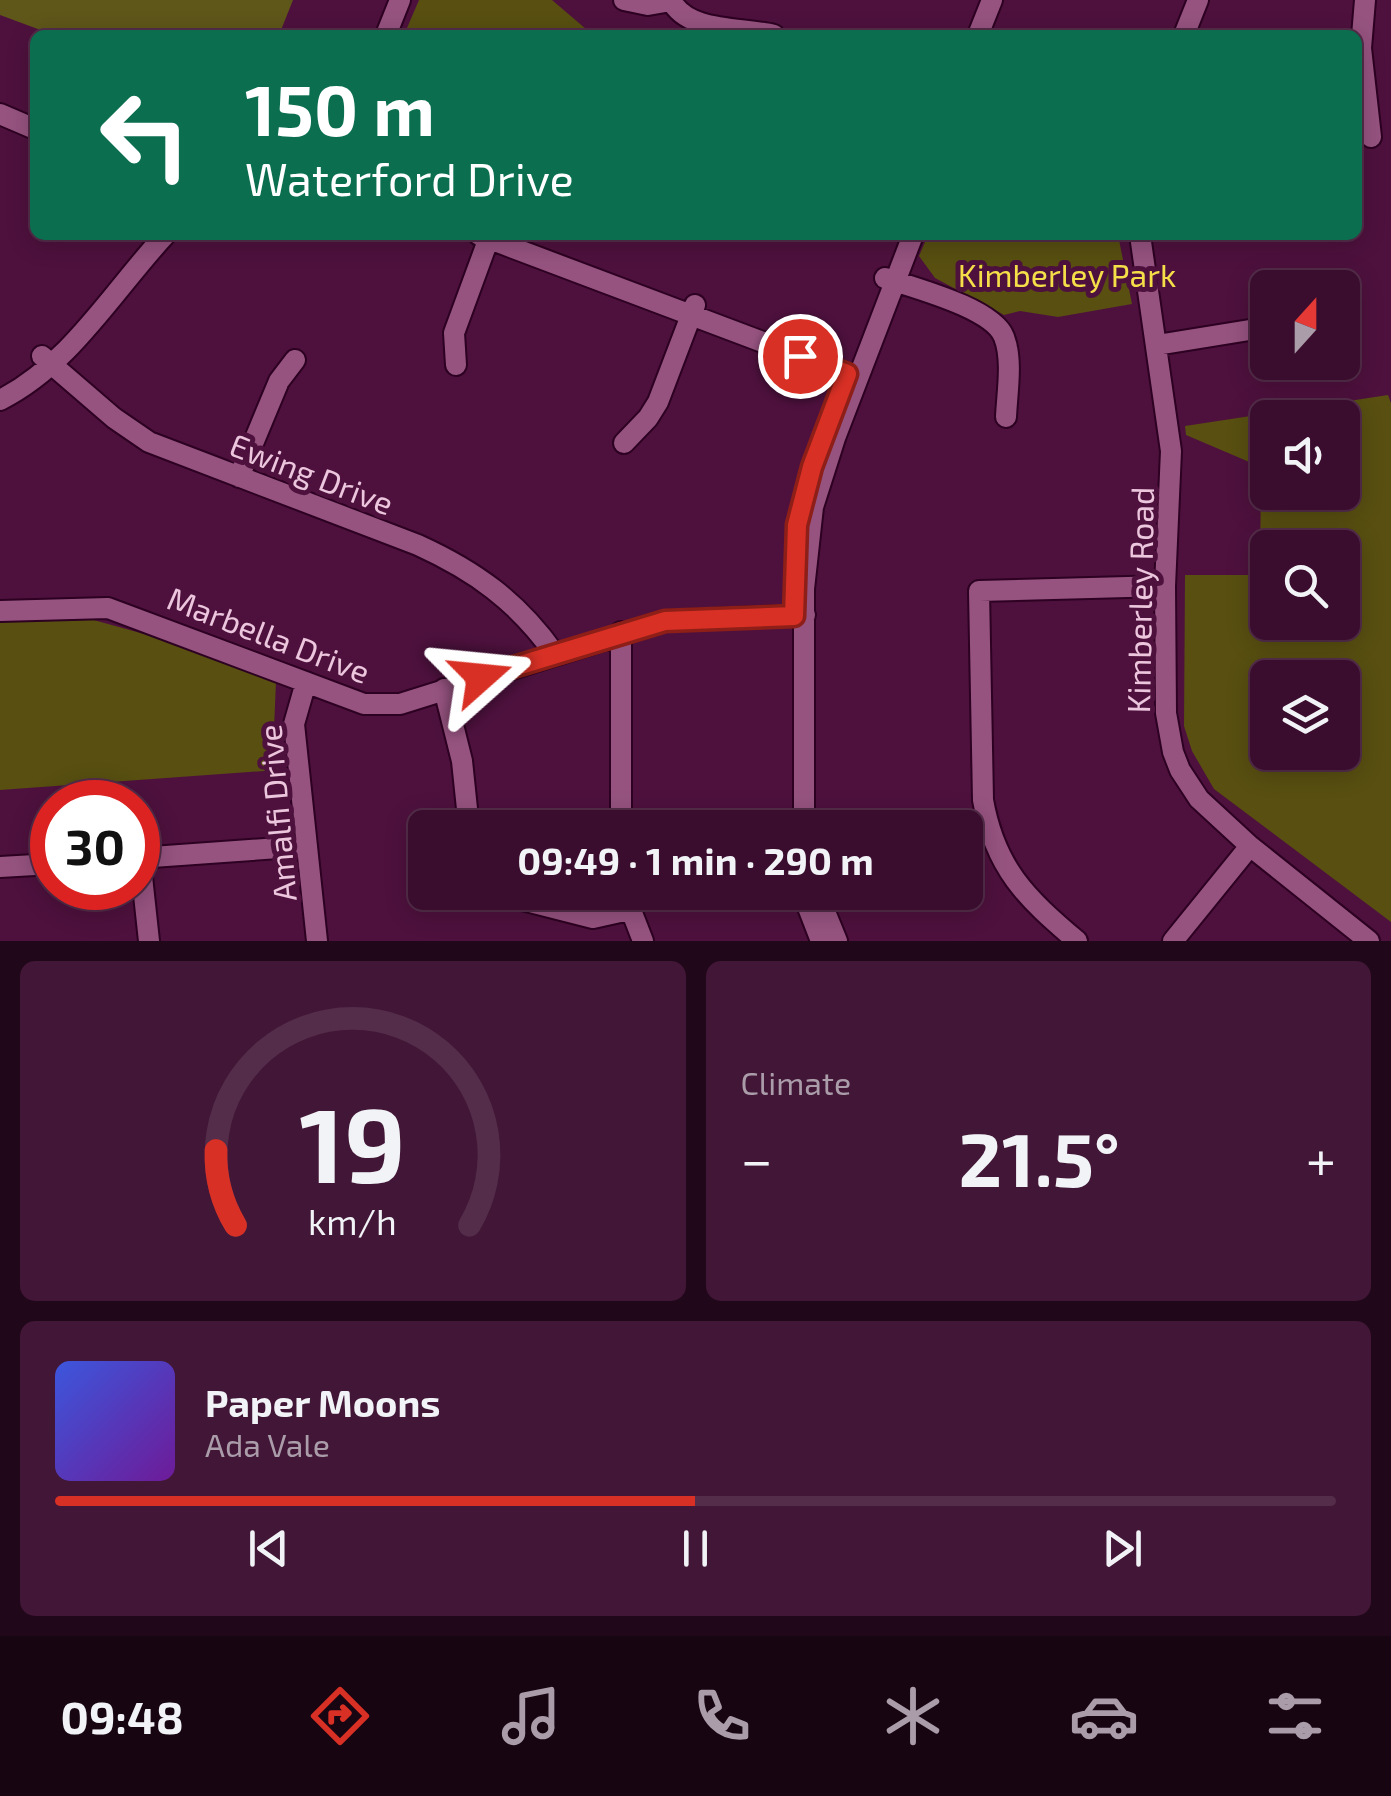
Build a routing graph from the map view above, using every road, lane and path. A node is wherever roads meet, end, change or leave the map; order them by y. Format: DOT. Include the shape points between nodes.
graph roads {
  1 [pos="400,0"];
  2 [pos="624,0"];
  3 [pos="671,0"];
  4 [pos="992,0"];
  5 [pos="1004,0"];
  6 [pos="1198,0"];
  7 [pos="1365,0"];
  8 [pos="388,30"];
  9 [pos="744,30"];
  10 [pos="980,30"];
  11 [pos="993,30"];
  12 [pos="1186,30"];
  13 [pos="1362,30"];
  14 [pos="1362,62"];
  15 [pos="0,114"];
  16 [pos="30,127"];
  17 [pos="1373,137"];
  18 [pos="143,240"];
  19 [pos="160,240"];
  20 [pos="485,240"];
  21 [pos="497,240"];
  22 [pos="528,240"];
  23 [pos="900,240"];
  24 [pos="910,240"];
  25 [pos="1141,240"];
  26 [pos="890,280"];
  27 [pos="693,310"];
  28 [pos="1250,330"];
  29 [pos="1157,345"];
  30 [pos="46,360"];
  31 [pos="295,360"];
  32 [pos="456,365"];
  33 [pos="855,370"];
  34 [pos="0,387"];
  35 [pos="0,400"];
  36 [pos="1006,417"];
  37 [pos="624,443"];
  38 [pos="238,477"];
  39 [pos="1165,586"];
  40 [pos="0,611"];
  41 [pos="799,615"];
  42 [pos="621,632"];
  43 [pos="554,653"];
  44 [pos="306,682"];
  45 [pos="444,689"];
  46 [pos="467,810"];
  47 [pos="621,810"];
  48 [pos="792,810"];
  49 [pos="804,810"];
  50 [pos="307,846"];
  51 [pos="1250,846"];
  52 [pos="160,856"];
  53 [pos="30,865"];
  54 [pos="0,867"];
  55 [pos="145,910"];
  56 [pos="561,910"];
  57 [pos="610,910"];
  58 [pos="629,910"];
  59 [pos="809,910"];
  60 [pos="824,910"];
  61 [pos="149,941"];
  62 [pos="316,941"];
  63 [pos="643,941"];
  64 [pos="821,941"];
  65 [pos="836,941"];
  66 [pos="1076,941"];
  67 [pos="1173,941"];
  68 [pos="1369,941"];
  1 -- 8 [label="street"];
  2 -- 3 [label="street"];
  3 -- 9 [label="street" via="695,22"];
  4 -- 10 [label="street"];
  5 -- 11 [label="street"];
  6 -- 12 [label="street"];
  7 -- 13 [label="street"];
  14 -- 17 [label="street"];
  15 -- 16 [label="street"];
  18 -- 30 [label="street"];
  19 -- 30 [label="street"];
  20 -- 32 [label="street" via="454,333"];
  21 -- 27 [label="street"];
  22 -- 27 [label="street"];
  23 -- 26 [label="street"];
  24 -- 26 [label="street"];
  25 -- 29 [label="street, Kimberley Road"];
  26 -- 33 [label="street"];
  26 -- 36 [label="street" via="1000,328 1008,354"];
  27 -- 33 [label="street"];
  27 -- 37 [label="street" via="658,402"];
  28 -- 29 [label="street"];
  29 -- 39 [label="street, Kimberley Road" via="1171,450"];
  30 -- 34 [label="street"];
  30 -- 35 [label="street" via="36,380"];
  30 -- 38 [label="street, Ewing Drive" via="149,442"];
  31 -- 38 [label="street" via="279,381"];
  33 -- 41 [label="street" via="812,467 797,525"];
  38 -- 43 [label="street, Ewing Drive" via="461,566 514,604"];
  39 -- 51 [label="street, Kimberley Road" via="1166,712 1173,752 1190,789"];
  39 -- 66 [label="street" via="979,591 987,824 1017,886"];
  40 -- 44 [label="street, Marbella Drive" via="108,608"];
  41 -- 42 [label="street, Marbella Drive" via="688,618"];
  41 -- 48 [label="street"];
  41 -- 49 [label="street"];
  42 -- 43 [label="street, Marbella Drive"];
  42 -- 47 [label="street"];
  43 -- 45 [label="street, Marbella Drive"];
  44 -- 45 [label="street, Marbella Drive" via="377,706"];
  44 -- 50 [label="street, Amalfi Drive" via="294,724"];
  45 -- 46 [label="street"];
  50 -- 52 [label="street"];
  50 -- 62 [label="street, Amalfi Drive"];
  51 -- 67 [label="street"];
  51 -- 68 [label="street, Kimberley Road"];
  53 -- 54 [label="street"];
  55 -- 61 [label="street"];
  56 -- 57 [label="street" via="593,918"];
  58 -- 63 [label="street"];
  59 -- 64 [label="street"];
  60 -- 65 [label="street"];
}
